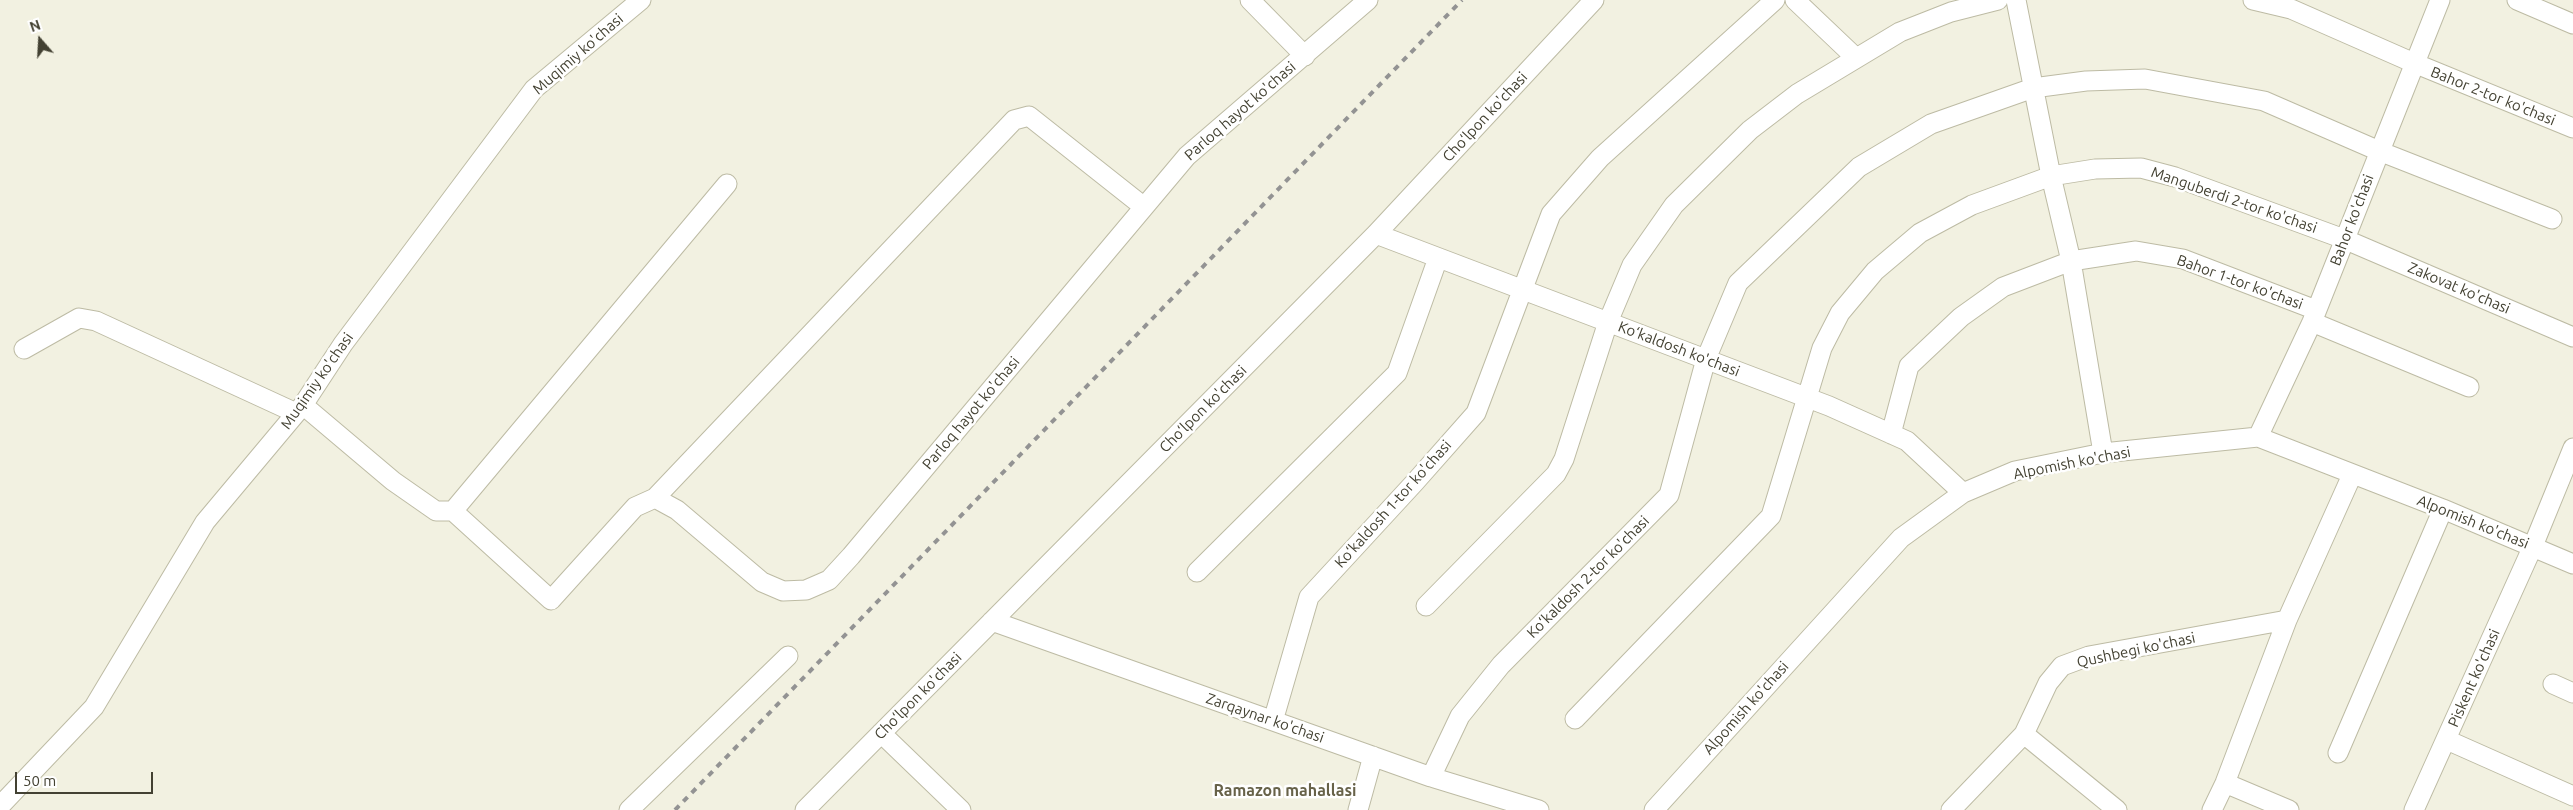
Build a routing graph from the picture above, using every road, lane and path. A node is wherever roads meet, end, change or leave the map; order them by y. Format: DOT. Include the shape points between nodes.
graph roads {
  1 [pos="641,0"];
  2 [pos="1250,0"];
  3 [pos="1368,0"];
  4 [pos="1594,0"];
  5 [pos="1774,0"];
  6 [pos="1795,0"];
  7 [pos="1998,0"];
  8 [pos="2016,0"];
  9 [pos="2252,0"];
  10 [pos="2440,0"];
  11 [pos="2516,0"];
  12 [pos="2573,24"];
  13 [pos="1305,56"];
  14 [pos="1856,58"];
  15 [pos="2414,63"];
  16 [pos="2033,88"];
  17 [pos="2573,128"];
  18 [pos="2379,151"];
  19 [pos="2051,176"];
  20 [pos="727,184"];
  21 [pos="1144,208"];
  22 [pos="2552,219"];
  23 [pos="1376,234"];
  24 [pos="2344,239"];
  25 [pos="1438,258"];
  26 [pos="2071,261"];
  27 [pos="1521,289"];
  28 [pos="2314,316"];
  29 [pos="1608,322"];
  30 [pos="2573,337"];
  31 [pos="24,349"];
  32 [pos="1706,359"];
  33 [pos="2469,387"];
  34 [pos="1809,398"];
  35 [pos="300,409"];
  36 [pos="1891,434"];
  37 [pos="2258,437"];
  38 [pos="2573,448"];
  39 [pos="2103,454"];
  40 [pos="2352,475"];
  41 [pos="1963,493"];
  42 [pos="655,498"];
  43 [pos="2443,509"];
  44 [pos="453,512"];
  45 [pos="2532,546"];
  46 [pos="2573,564"];
  47 [pos="1196,572"];
  48 [pos="1426,606"];
  49 [pos="2287,620"];
  50 [pos="992,621"];
  51 [pos="788,656"];
  52 [pos="2553,684"];
  53 [pos="2573,693"];
  54 [pos="1575,719"];
  55 [pos="1274,721"];
  56 [pos="881,733"];
  57 [pos="2024,734"];
  58 [pos="2447,740"];
  59 [pos="2338,753"];
  60 [pos="1373,756"];
  61 [pos="1431,777"];
  62 [pos="2225,783"];
  63 [pos="2573,796"];
  64 [pos="0,806"];
  65 [pos="629,810"];
  66 [pos="805,810"];
  67 [pos="961,810"];
  68 [pos="1358,810"];
  69 [pos="1539,810"];
  70 [pos="1654,810"];
  71 [pos="1951,810"];
  72 [pos="2117,810"];
  73 [pos="2212,810"];
  74 [pos="2289,810"];
  75 [pos="2414,810"];
  1 -- 35 [label="street, Muqimiy ko'chasi" via="534,89 343,344"];
  2 -- 13 [label="street"];
  3 -- 13 [label="street, Parloq hayot ko'chasi"];
  4 -- 23 [label="street, Cho‘lpon ko'chasi"];
  5 -- 27 [label="street, Ko‘kaldosh 1-tor ko'chasi" via="1600,158 1551,214"];
  6 -- 14 [label="street"];
  7 -- 14 [label="street" via="1951,12 1900,32"];
  8 -- 16 [label="street"];
  9 -- 15 [label="street, Bahor 2-tor ko'chasi" via="2291,9"];
  10 -- 15 [label="street, Bahor ko'chasi"];
  11 -- 12 [label="street"];
  13 -- 21 [label="street, Parloq hayot ko'chasi" via="1187,156"];
  14 -- 29 [label="street" via="1797,94 1750,130 1674,205 1632,265"];
  15 -- 17 [label="street, Bahor 2-tor ko'chasi"];
  15 -- 18 [label="street, Bahor ko'chasi"];
  16 -- 18 [label="street, Ko‘kaldosh 2-tor ko'chasi" via="2086,81 2145,80 2264,101"];
  16 -- 19 [label="street"];
  16 -- 32 [label="street, Ko‘kaldosh 2-tor ko'chasi" via="1931,124 1859,167 1738,283"];
  18 -- 22 [label="street, Ko‘kaldosh 2-tor ko'chasi"];
  18 -- 24 [label="street, Bahor ko'chasi"];
  19 -- 24 [label="street, Manguberdi 2-tor ko'chasi" via="2095,169 2141,168 2175,177"];
  19 -- 26 [label="street"];
  19 -- 34 [label="street, Manguberdi 2-tor ko'chasi" via="1963,209 1920,233 1875,271 1840,313 1822,348"];
  20 -- 44 [label="street"];
  21 -- 42 [label="street" via="1029,116 1014,120"];
  21 -- 42 [label="street, Parloq hayot ko'chasi" via="829,580 806,590 783,591 762,582 677,510"];
  23 -- 25 [label="street, Ko‘kaldosh ko'chasi"];
  23 -- 50 [label="street, Cho‘lpon ko'chasi"];
  24 -- 28 [label="street, Bahor ko'chasi"];
  24 -- 30 [label="street, Zakovat ko'chasi"];
  25 -- 27 [label="street, Ko‘kaldosh ko'chasi"];
  25 -- 47 [label="street" via="1398,372"];
  26 -- 28 [label="street, Bahor 1-tor ko'chasi" via="2136,251 2183,259"];
  26 -- 36 [label="street, Bahor 1-tor ko'chasi" via="2003,287 1961,318 1909,366"];
  26 -- 39 [label="street"];
  27 -- 29 [label="street, Ko‘kaldosh ko'chasi"];
  27 -- 55 [label="street, Ko‘kaldosh 1-tor ko'chasi" via="1476,413 1309,597"];
  28 -- 33 [label="street, Bahor 1-tor ko'chasi"];
  28 -- 37 [label="street, Bahor ko'chasi"];
  29 -- 32 [label="street, Ko‘kaldosh ko'chasi"];
  29 -- 48 [label="street" via="1564,459 1556,474"];
  31 -- 35 [label="street" via="80,318 96,321"];
  32 -- 34 [label="street, Ko‘kaldosh ko'chasi"];
  32 -- 61 [label="street, Ko‘kaldosh 2-tor ko'chasi" via="1669,495 1501,664 1460,716"];
  34 -- 36 [label="street, Ko‘kaldosh ko'chasi"];
  34 -- 54 [label="street, Manguberdi 2-tor ko'chasi" via="1771,516"];
  35 -- 44 [label="street" via="436,511"];
  35 -- 64 [label="street, Muqimiy ko'chasi" via="205,522 94,708"];
  36 -- 41 [label="street, Ko‘kaldosh ko'chasi" via="1907,441"];
  37 -- 39 [label="street, Alpomish ko'chasi"];
  37 -- 40 [label="street, Alpomish ko'chasi"];
  38 -- 45 [label="street, Piskent ko'chasi"];
  39 -- 41 [label="street, Alpomish ko'chasi" via="2015,472"];
  40 -- 43 [label="street, Alpomish ko'chasi"];
  40 -- 49 [label="street"];
  41 -- 70 [label="street, Alpomish ko'chasi" via="1901,538"];
  42 -- 44 [label="street" via="636,507 551,600"];
  43 -- 45 [label="street, Alpomish ko'chasi"];
  43 -- 59 [label="street"];
  45 -- 46 [label="street, Alpomish ko'chasi"];
  45 -- 58 [label="street, Piskent ko'chasi"];
  49 -- 57 [label="street, Qushbegi ko'chasi" via="2089,656 2062,666 2048,683"];
  49 -- 62 [label="street"];
  50 -- 55 [label="street, Zarqaynar ko'chasi"];
  50 -- 56 [label="street, Cho‘lpon ko'chasi"];
  51 -- 65 [label="street"];
  52 -- 53 [label="street"];
  55 -- 60 [label="street, Zarqaynar ko'chasi"];
  56 -- 66 [label="street, Cho‘lpon ko'chasi"];
  56 -- 67 [label="street"];
  57 -- 71 [label="street, Qushbegi ko'chasi"];
  57 -- 72 [label="street"];
  58 -- 63 [label="street"];
  58 -- 75 [label="street, Piskent ko'chasi"];
  60 -- 61 [label="street, Zarqaynar ko'chasi"];
  60 -- 68 [label="street"];
  61 -- 69 [label="street, Zarqaynar ko'chasi"];
  62 -- 73 [label="street"];
  62 -- 74 [label="street"];
}
